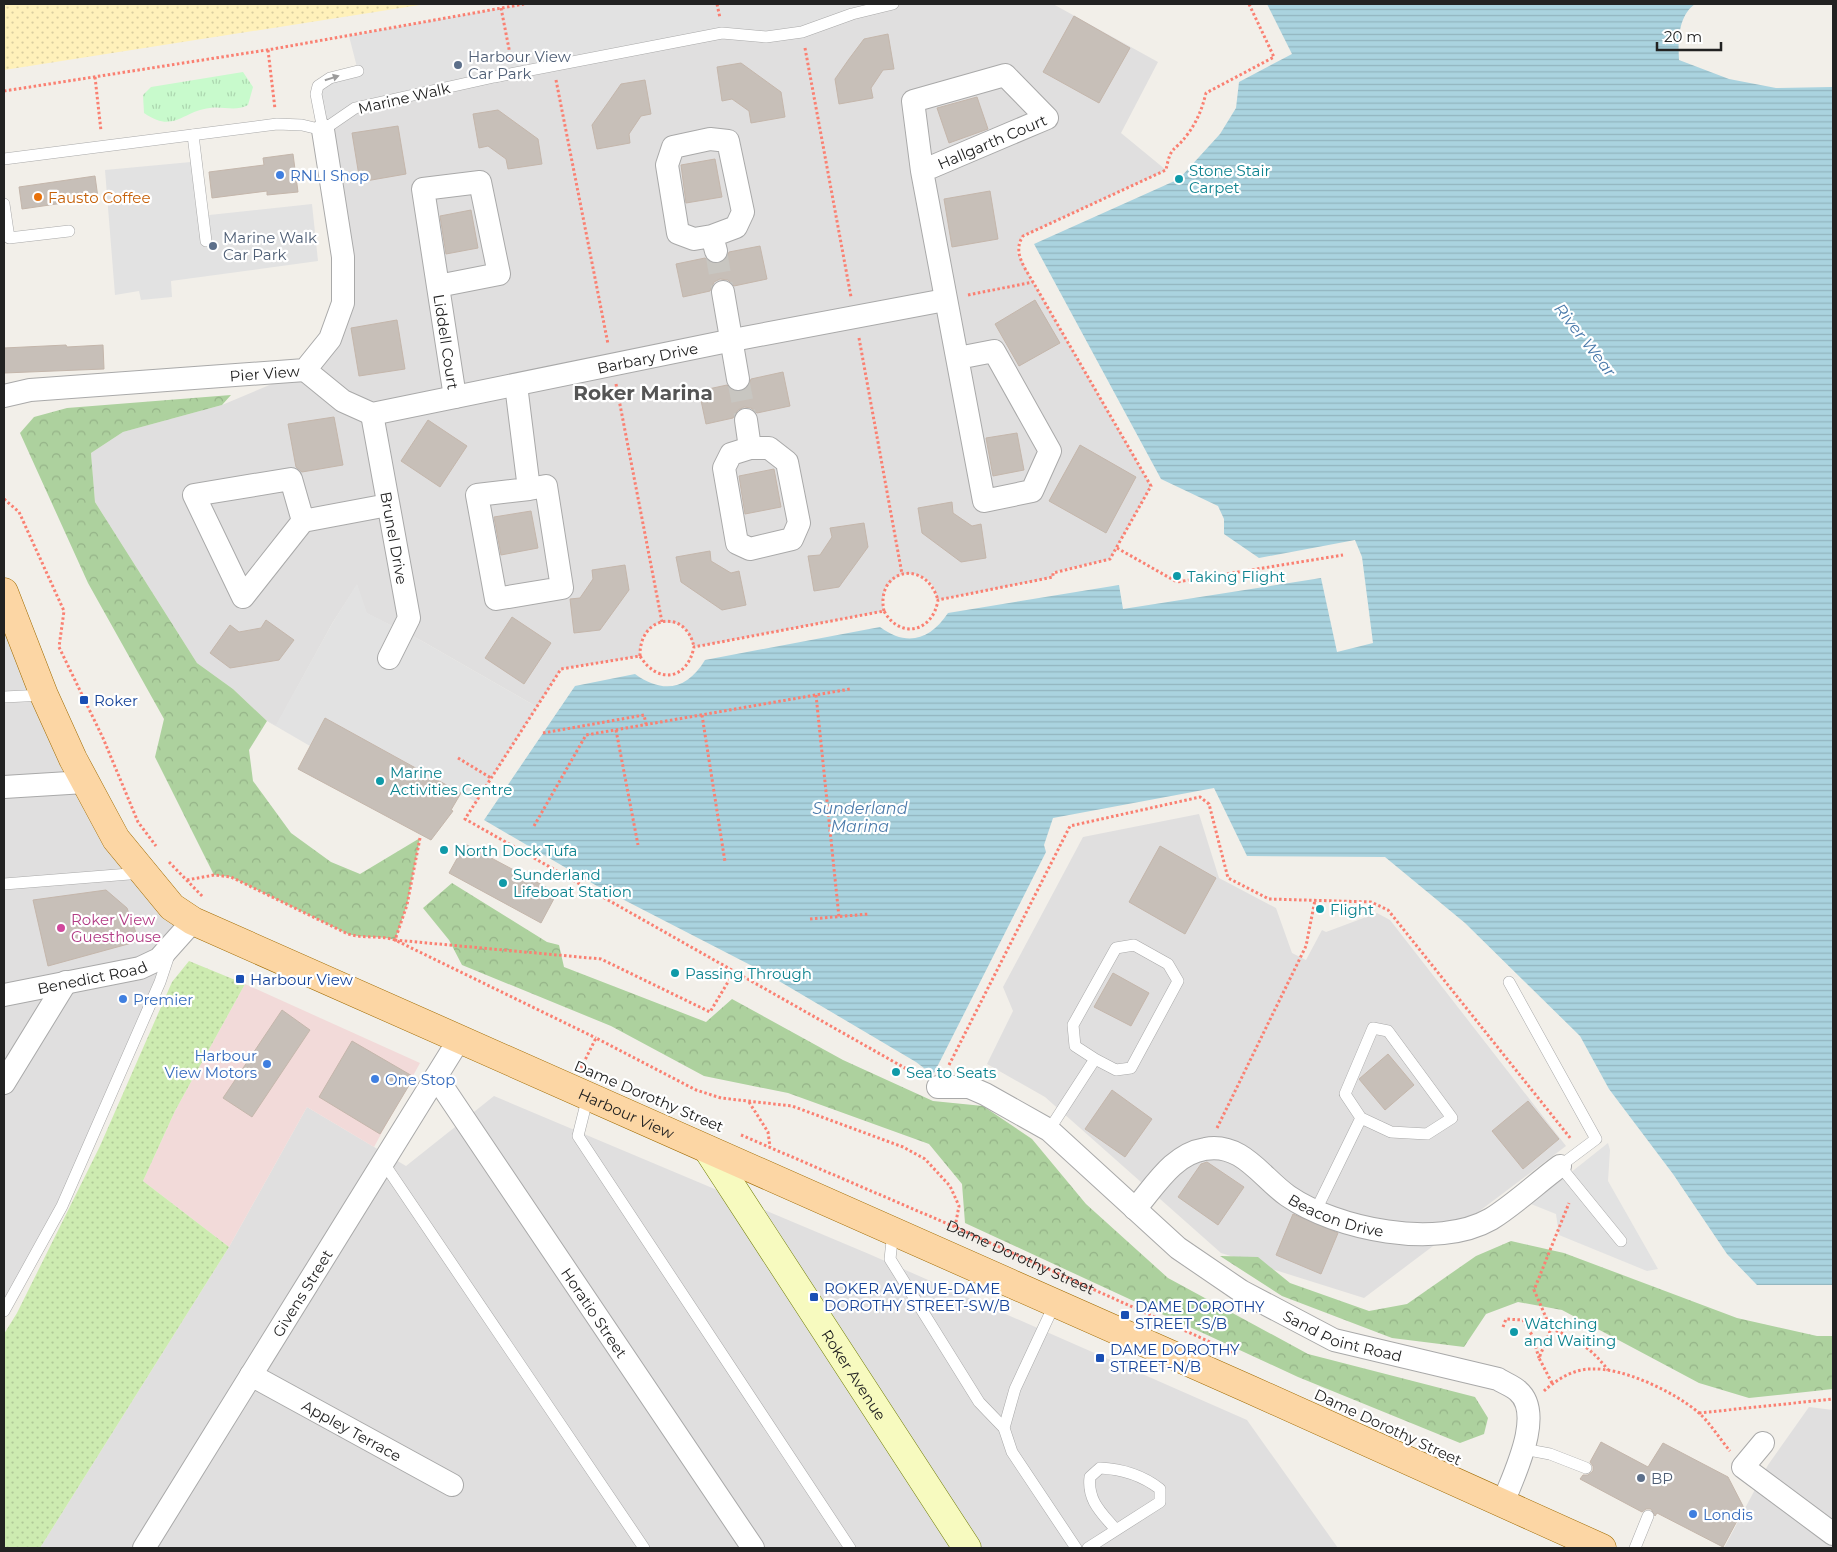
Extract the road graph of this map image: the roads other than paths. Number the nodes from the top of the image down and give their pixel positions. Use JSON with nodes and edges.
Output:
{"nodes":[{"id":1,"x":893,"y":4,"type":"edge"},
{"id":2,"x":358,"y":71,"type":"dead end"},
{"id":3,"x":323,"y":130,"type":"junction"},
{"id":4,"x":193,"y":135,"type":"junction"},
{"id":5,"x":4,"y":159,"type":"edge"},
{"id":6,"x":922,"y":170,"type":"junction"},
{"id":7,"x":4,"y":204,"type":"edge"},
{"id":8,"x":69,"y":230,"type":"dead end"},
{"id":9,"x":206,"y":241,"type":"dead end"},
{"id":10,"x":714,"y":244,"type":"joint"},
{"id":11,"x":438,"y":286,"type":"junction"},
{"id":12,"x":723,"y":292,"type":"tunnel mouth"},
{"id":13,"x":945,"y":300,"type":"junction"},
{"id":14,"x":733,"y":340,"type":"junction"},
{"id":15,"x":958,"y":358,"type":"junction"},
{"id":16,"x":305,"y":370,"type":"junction"},
{"id":17,"x":738,"y":379,"type":"tunnel mouth"},
{"id":18,"x":516,"y":385,"type":"junction"},
{"id":19,"x":4,"y":396,"type":"edge"},
{"id":20,"x":455,"y":397,"type":"junction"},
{"id":21,"x":372,"y":414,"type":"junction"},
{"id":22,"x":746,"y":420,"type":"tunnel mouth"},
{"id":23,"x":750,"y":448,"type":"junction"},
{"id":24,"x":528,"y":489,"type":"junction"},
{"id":25,"x":388,"y":505,"type":"junction"},
{"id":26,"x":303,"y":521,"type":"junction"},
{"id":27,"x":4,"y":592,"type":"edge"},
{"id":28,"x":389,"y":658,"type":"dead end"},
{"id":29,"x":44,"y":696,"type":"junction"},
{"id":30,"x":4,"y":697,"type":"edge"},
{"id":31,"x":85,"y":782,"type":"junction"},
{"id":32,"x":4,"y":787,"type":"edge"},
{"id":33,"x":144,"y":872,"type":"junction"},
{"id":34,"x":4,"y":884,"type":"edge"},
{"id":35,"x":199,"y":910,"type":"junction"},
{"id":36,"x":174,"y":942,"type":"junction"},
{"id":37,"x":66,"y":982,"type":"junction"},
{"id":38,"x":1509,"y":982,"type":"dead end"},
{"id":39,"x":4,"y":995,"type":"edge"},
{"id":40,"x":460,"y":1038,"type":"junction"},
{"id":41,"x":1095,"y":1059,"type":"junction"},
{"id":42,"x":436,"y":1077,"type":"junction"},
{"id":43,"x":4,"y":1083,"type":"edge"},
{"id":44,"x":589,"y":1084,"type":"junction"},
{"id":45,"x":938,"y":1087,"type":"road end"},
{"id":46,"x":1361,"y":1118,"type":"junction"},
{"id":47,"x":1049,"y":1130,"type":"junction"},
{"id":48,"x":708,"y":1150,"type":"junction"},
{"id":49,"x":1568,"y":1160,"type":"junction"},
{"id":50,"x":383,"y":1162,"type":"junction"},
{"id":51,"x":1135,"y":1209,"type":"junction"},
{"id":52,"x":1316,"y":1210,"type":"junction"},
{"id":53,"x":893,"y":1232,"type":"junction"},
{"id":54,"x":1621,"y":1242,"type":"dead end"},
{"id":55,"x":1055,"y":1303,"type":"junction"},
{"id":56,"x":4,"y":1311,"type":"edge"},
{"id":57,"x":251,"y":1375,"type":"junction"},
{"id":58,"x":1004,"y":1428,"type":"junction"},
{"id":59,"x":1763,"y":1443,"type":"dead end"},
{"id":60,"x":1523,"y":1449,"type":"junction"},
{"id":61,"x":1586,"y":1468,"type":"dead end"},
{"id":62,"x":452,"y":1486,"type":"dead end"},
{"id":63,"x":1503,"y":1503,"type":"junction"},
{"id":64,"x":1648,"y":1516,"type":"dead end"},
{"id":65,"x":1116,"y":1530,"type":"junction"},
{"id":66,"x":1833,"y":1534,"type":"edge"},
{"id":67,"x":144,"y":1548,"type":"edge"},
{"id":68,"x":644,"y":1548,"type":"edge"},
{"id":69,"x":752,"y":1548,"type":"edge"},
{"id":70,"x":850,"y":1548,"type":"edge"},
{"id":71,"x":967,"y":1548,"type":"edge"},
{"id":72,"x":1076,"y":1548,"type":"edge"},
{"id":73,"x":1088,"y":1548,"type":"edge"},
{"id":74,"x":1602,"y":1548,"type":"edge"},
{"id":75,"x":1636,"y":1548,"type":"edge"}],
"edges":[{"from":1,"to":3,"type":"lane","name":"Marine Walk"},
{"from":3,"to":2,"type":"lane","one_way":true},
{"from":3,"to":4,"type":"lane"},
{"from":3,"to":16,"type":"street","name":"Pier View"},
{"from":4,"to":5,"type":"lane"},
{"from":4,"to":9,"type":"lane"},
{"from":6,"to":6,"type":"street","name":"Hallgarth Court"},
{"from":6,"to":13,"type":"street","name":"Hallgarth Court"},
{"from":7,"to":8,"type":"lane"},
{"from":10,"to":10,"type":"street"},
{"from":11,"to":11,"type":"street","name":"Liddell Court"},
{"from":11,"to":20,"type":"street","name":"Liddell Court"},
{"from":12,"to":14,"type":"street"},
{"from":13,"to":14,"type":"street","name":"Barbary Drive"},
{"from":13,"to":15,"type":"street","name":"Hallgarth Court"},
{"from":14,"to":17,"type":"street"},
{"from":14,"to":18,"type":"street","name":"Barbary Drive"},
{"from":15,"to":15,"type":"street","name":"Hallgarth Court"},
{"from":16,"to":19,"type":"street","name":"Pier View"},
{"from":16,"to":21,"type":"street"},
{"from":18,"to":20,"type":"street","name":"Barbary Drive"},
{"from":18,"to":24,"type":"street"},
{"from":20,"to":21,"type":"street","name":"Barbary Drive"},
{"from":21,"to":25,"type":"street","name":"Brunel Drive"},
{"from":22,"to":23,"type":"street"},
{"from":23,"to":23,"type":"street"},
{"from":24,"to":24,"type":"street"},
{"from":25,"to":26,"type":"street"},
{"from":25,"to":28,"type":"street","name":"Brunel Drive"},
{"from":26,"to":26,"type":"street"},
{"from":27,"to":29,"type":"main road","name":"Harbour View"},
{"from":29,"to":30,"type":"lane"},
{"from":29,"to":31,"type":"main road","name":"Harbour View"},
{"from":31,"to":32,"type":"street"},
{"from":31,"to":33,"type":"main road","name":"Harbour View"},
{"from":33,"to":34,"type":"lane"},
{"from":33,"to":35,"type":"main road","name":"Harbour View"},
{"from":35,"to":36,"type":"street","name":"Benedict Road"},
{"from":35,"to":40,"type":"main road","name":"Harbour View"},
{"from":36,"to":37,"type":"street","name":"Benedict Road"},
{"from":36,"to":56,"type":"lane"},
{"from":37,"to":39,"type":"street","name":"Benedict Road"},
{"from":37,"to":43,"type":"street"},
{"from":38,"to":49,"type":"lane"},
{"from":40,"to":42,"type":"street","name":"Givens Street"},
{"from":40,"to":44,"type":"main road","name":"Harbour View"},
{"from":41,"to":41,"type":"lane"},
{"from":41,"to":47,"type":"lane"},
{"from":42,"to":50,"type":"street","name":"Givens Street"},
{"from":42,"to":69,"type":"street","name":"Horatio Street"},
{"from":44,"to":48,"type":"main road","name":"Harbour View"},
{"from":44,"to":70,"type":"lane"},
{"from":45,"to":47,"type":"street","name":"Sand Point Road"},
{"from":46,"to":46,"type":"lane"},
{"from":46,"to":52,"type":"lane"},
{"from":47,"to":51,"type":"street","name":"Sand Point Road"},
{"from":48,"to":53,"type":"main road","name":"Harbour View"},
{"from":48,"to":71,"type":"street","name":"Roker Avenue"},
{"from":49,"to":52,"type":"street","name":"Beacon Drive"},
{"from":49,"to":54,"type":"lane"},
{"from":50,"to":57,"type":"street","name":"Givens Street"},
{"from":50,"to":68,"type":"lane"},
{"from":51,"to":52,"type":"street","name":"Beacon Drive"},
{"from":51,"to":60,"type":"street","name":"Sand Point Road"},
{"from":53,"to":55,"type":"main road","name":"Harbour View"},
{"from":53,"to":58,"type":"lane"},
{"from":55,"to":58,"type":"lane"},
{"from":55,"to":63,"type":"main road","name":"Dame Dorothy Street"},
{"from":57,"to":62,"type":"street","name":"Appley Terrace"},
{"from":57,"to":67,"type":"street","name":"Givens Street"},
{"from":58,"to":72,"type":"lane"},
{"from":59,"to":66,"type":"street"},
{"from":60,"to":61,"type":"lane"},
{"from":60,"to":63,"type":"street"},
{"from":63,"to":74,"type":"main road","name":"Dame Dorothy Street"},
{"from":64,"to":75,"type":"lane"},
{"from":65,"to":65,"type":"lane"},
{"from":65,"to":73,"type":"lane"}]}
